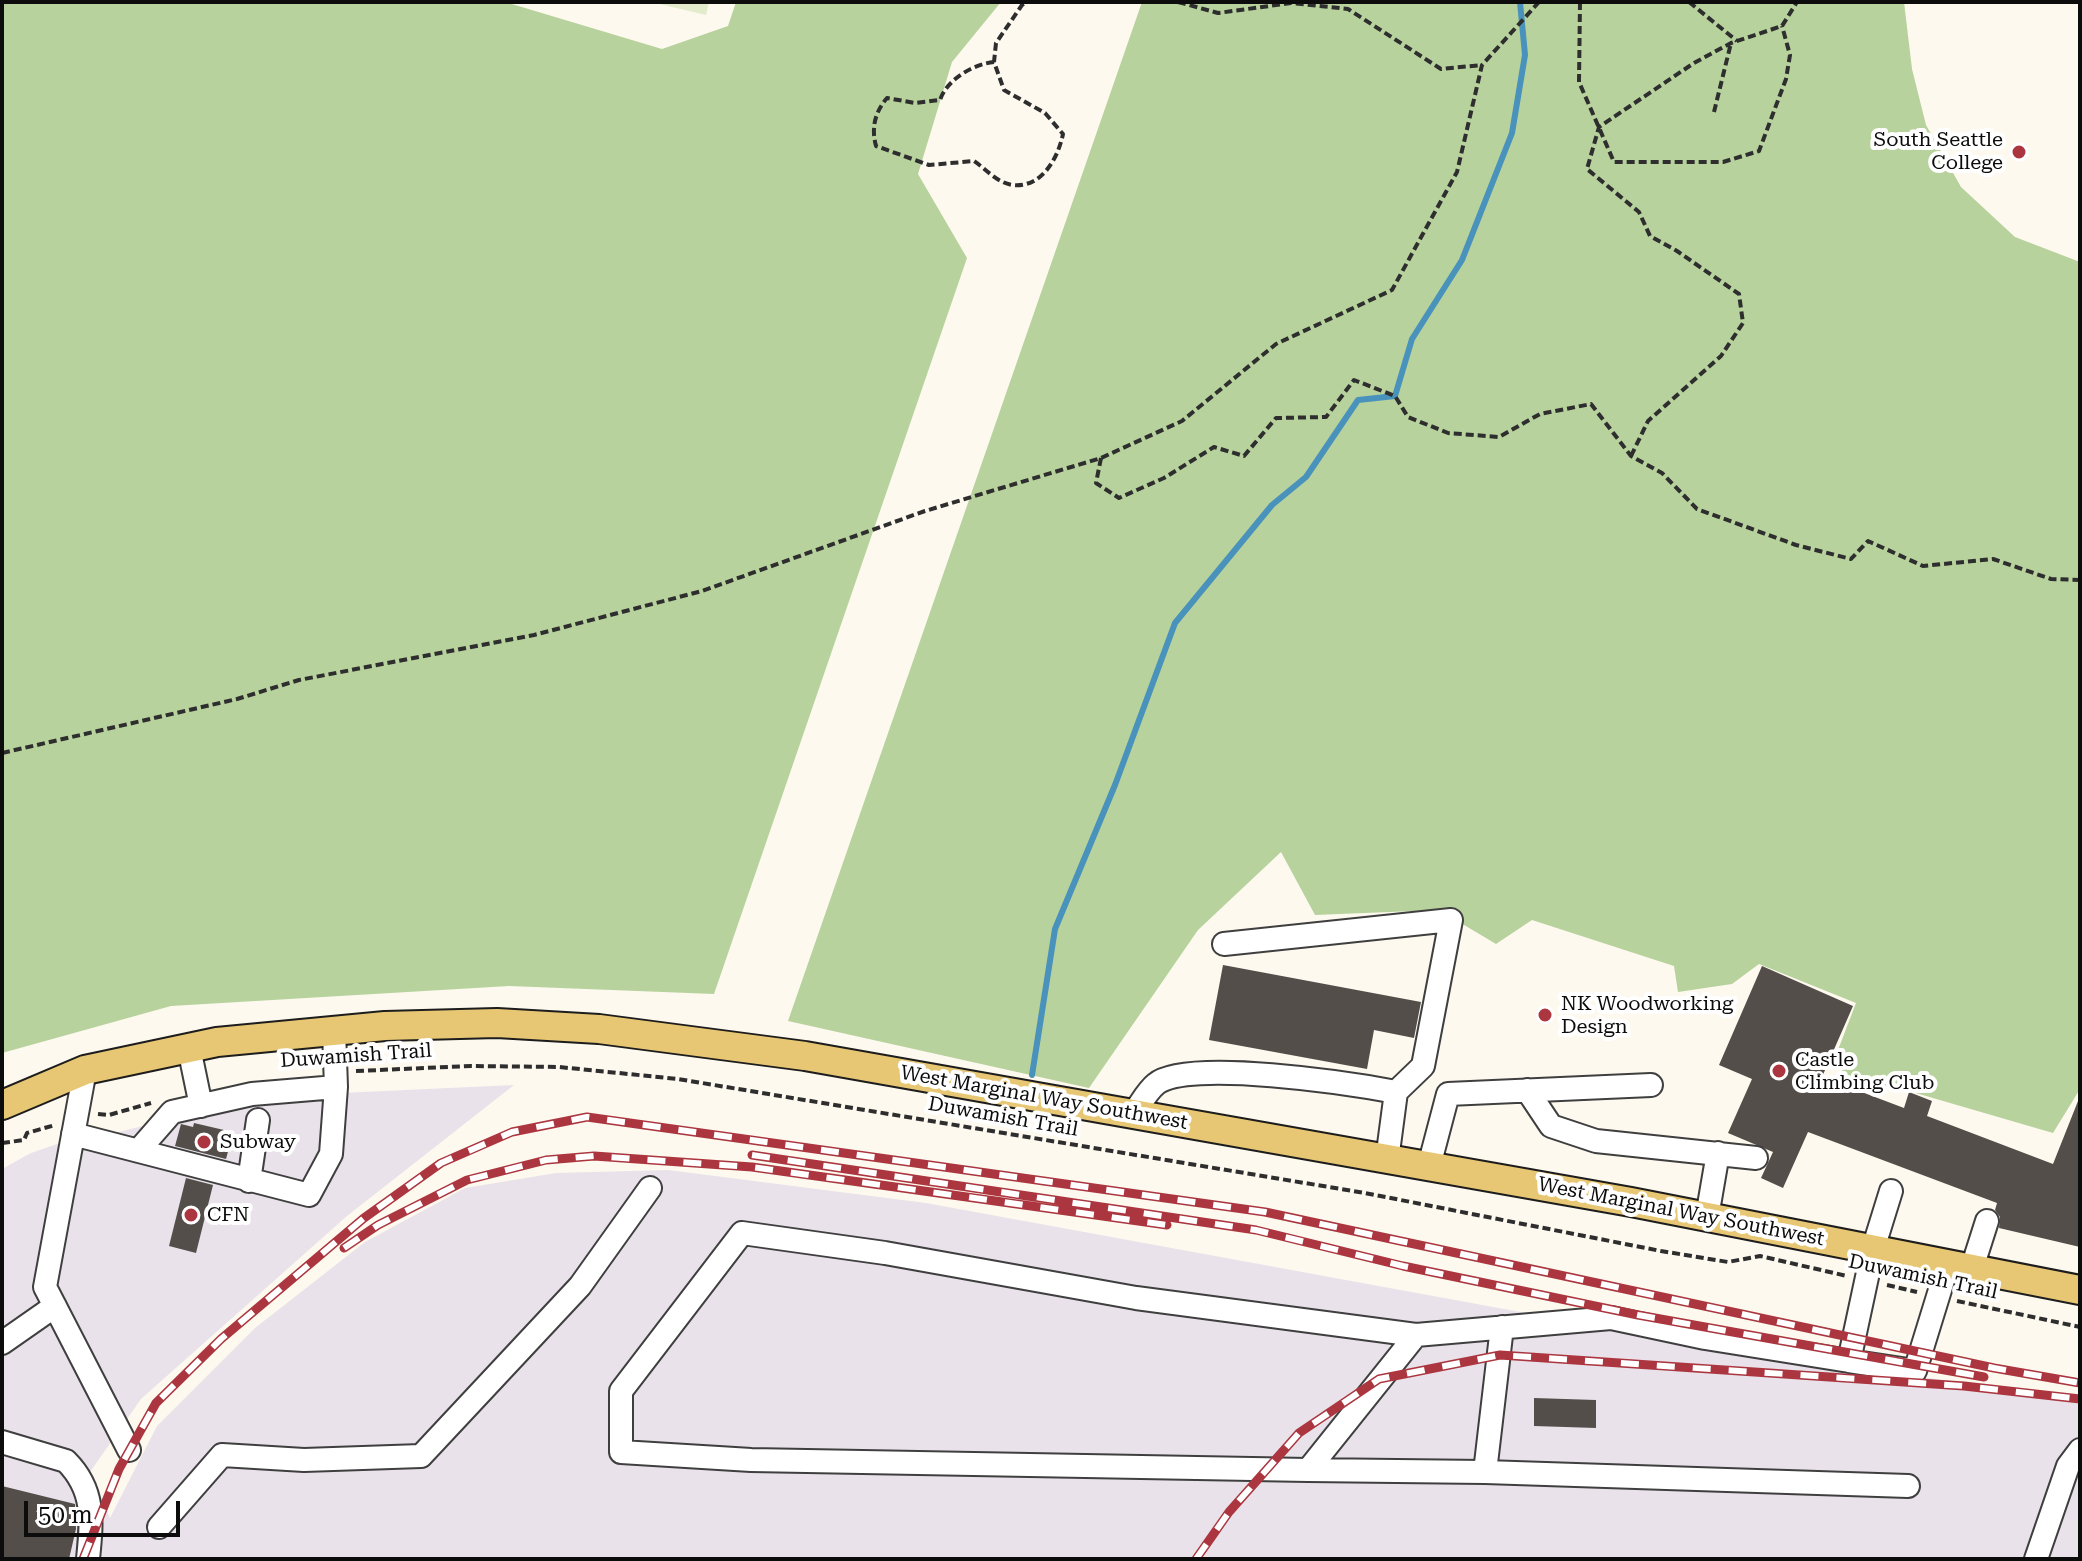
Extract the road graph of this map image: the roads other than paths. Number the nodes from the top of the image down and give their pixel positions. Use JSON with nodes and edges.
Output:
{"nodes":[{"id":1,"x":1224,"y":944,"type":"dead end"},
{"id":2,"x":334,"y":1031,"type":"junction"},
{"id":3,"x":189,"y":1048,"type":"junction"},
{"id":4,"x":85,"y":1070,"type":"junction"},
{"id":5,"x":336,"y":1080,"type":"junction"},
{"id":6,"x":1651,"y":1085,"type":"dead end"},
{"id":7,"x":1527,"y":1090,"type":"junction"},
{"id":8,"x":1396,"y":1092,"type":"junction"},
{"id":9,"x":3,"y":1104,"type":"edge"},
{"id":10,"x":201,"y":1106,"type":"junction"},
{"id":11,"x":1133,"y":1114,"type":"junction"},
{"id":12,"x":258,"y":1120,"type":"dead end"},
{"id":13,"x":73,"y":1134,"type":"junction"},
{"id":14,"x":138,"y":1151,"type":"junction"},
{"id":15,"x":1718,"y":1153,"type":"junction"},
{"id":16,"x":1756,"y":1158,"type":"dead end"},
{"id":17,"x":1387,"y":1160,"type":"junction"},
{"id":18,"x":1429,"y":1166,"type":"junction"},
{"id":19,"x":249,"y":1181,"type":"junction"},
{"id":20,"x":650,"y":1188,"type":"dead end"},
{"id":21,"x":1891,"y":1191,"type":"dead end"},
{"id":22,"x":1707,"y":1217,"type":"junction"},
{"id":23,"x":1987,"y":1221,"type":"dead end"},
{"id":24,"x":1873,"y":1249,"type":"junction"},
{"id":25,"x":1960,"y":1266,"type":"junction"},
{"id":26,"x":2080,"y":1290,"type":"edge"},
{"id":27,"x":55,"y":1306,"type":"junction"},
{"id":28,"x":1502,"y":1327,"type":"junction"},
{"id":29,"x":1416,"y":1335,"type":"junction"},
{"id":30,"x":2,"y":1343,"type":"edge"},
{"id":31,"x":1849,"y":1361,"type":"junction"},
{"id":32,"x":2,"y":1442,"type":"edge"},
{"id":33,"x":129,"y":1450,"type":"dead end"},
{"id":34,"x":2080,"y":1450,"type":"edge"},
{"id":35,"x":1308,"y":1470,"type":"junction"},
{"id":36,"x":1485,"y":1472,"type":"junction"},
{"id":37,"x":1908,"y":1486,"type":"dead end"},
{"id":38,"x":159,"y":1527,"type":"dead end"},
{"id":39,"x":88,"y":1559,"type":"edge"},
{"id":40,"x":2036,"y":1559,"type":"edge"}],
"edges":[{"from":1,"to":8,"type":"lane"},
{"from":2,"to":3,"type":"main road","name":"West Marginal Way Southwest"},
{"from":2,"to":5,"type":"lane"},
{"from":2,"to":11,"type":"main road","name":"West Marginal Way Southwest"},
{"from":3,"to":4,"type":"main road","name":"West Marginal Way Southwest"},
{"from":3,"to":10,"type":"lane"},
{"from":4,"to":9,"type":"main road","name":"West Marginal Way Southwest"},
{"from":4,"to":13,"type":"lane"},
{"from":5,"to":10,"type":"lane"},
{"from":5,"to":19,"type":"lane"},
{"from":6,"to":7,"type":"lane"},
{"from":7,"to":15,"type":"lane"},
{"from":7,"to":18,"type":"lane"},
{"from":8,"to":11,"type":"lane"},
{"from":8,"to":17,"type":"lane"},
{"from":10,"to":14,"type":"lane"},
{"from":11,"to":17,"type":"main road","name":"West Marginal Way Southwest"},
{"from":12,"to":19,"type":"lane"},
{"from":13,"to":14,"type":"lane"},
{"from":13,"to":27,"type":"lane"},
{"from":14,"to":19,"type":"lane"},
{"from":15,"to":16,"type":"lane"},
{"from":15,"to":22,"type":"lane"},
{"from":17,"to":18,"type":"main road","name":"West Marginal Way Southwest"},
{"from":18,"to":22,"type":"main road","name":"West Marginal Way Southwest"},
{"from":20,"to":38,"type":"lane"},
{"from":21,"to":24,"type":"lane"},
{"from":22,"to":24,"type":"main road","name":"West Marginal Way Southwest"},
{"from":23,"to":25,"type":"lane"},
{"from":24,"to":25,"type":"main road","name":"West Marginal Way Southwest"},
{"from":24,"to":31,"type":"lane"},
{"from":25,"to":26,"type":"main road","name":"West Marginal Way Southwest"},
{"from":25,"to":31,"type":"lane"},
{"from":27,"to":30,"type":"lane"},
{"from":27,"to":33,"type":"lane"},
{"from":28,"to":29,"type":"lane"},
{"from":28,"to":31,"type":"lane"},
{"from":28,"to":36,"type":"lane"},
{"from":29,"to":35,"type":"lane"},
{"from":29,"to":35,"type":"lane"},
{"from":32,"to":39,"type":"lane"},
{"from":34,"to":40,"type":"lane"},
{"from":35,"to":36,"type":"lane"},
{"from":36,"to":37,"type":"lane"}]}
